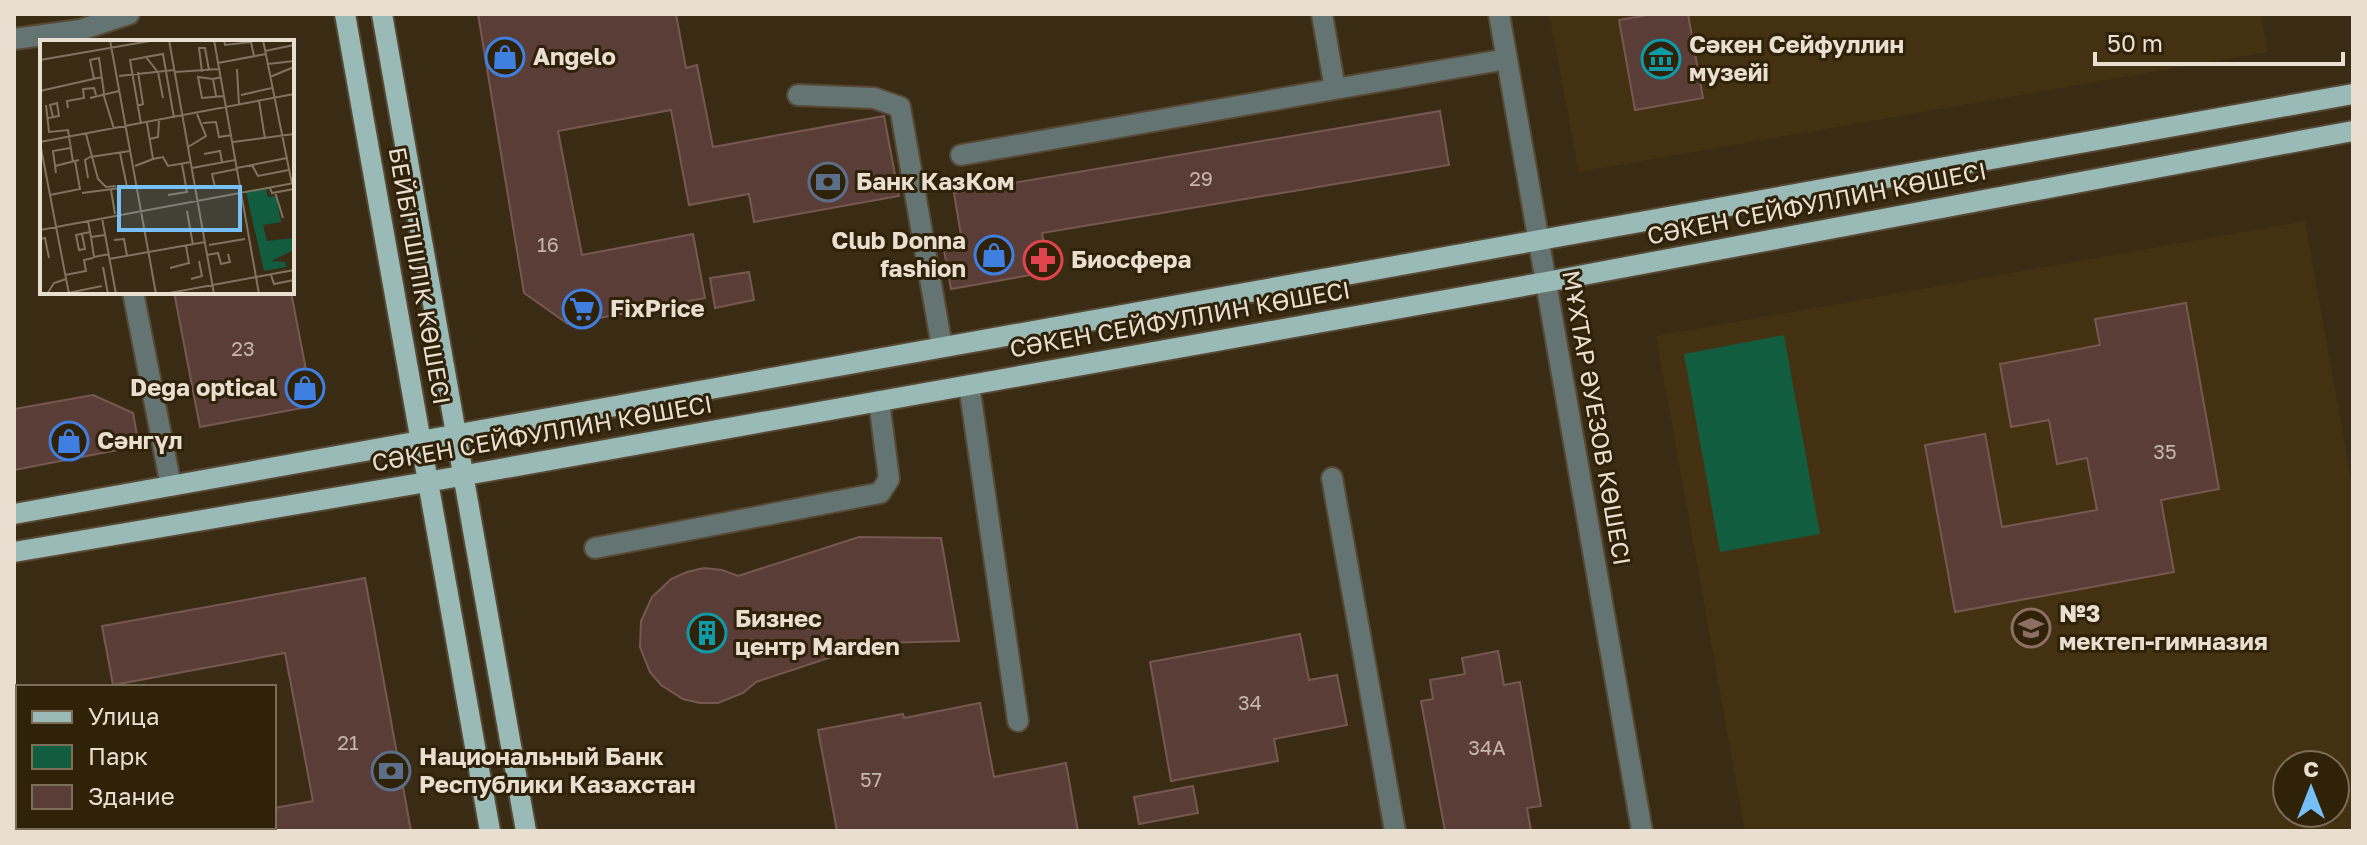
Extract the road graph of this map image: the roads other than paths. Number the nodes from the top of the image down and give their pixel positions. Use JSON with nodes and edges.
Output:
{"nodes":[{"id":1,"x":129,"y":14,"type":"edge"},
{"id":2,"x":345,"y":14,"type":"edge"},
{"id":3,"x":382,"y":14,"type":"edge"},
{"id":4,"x":1322,"y":14,"type":"edge"},
{"id":5,"x":1499,"y":14,"type":"edge"},
{"id":6,"x":81,"y":36,"type":"edge"},
{"id":7,"x":14,"y":39,"type":"edge"},
{"id":8,"x":1507,"y":59,"type":"junction"},
{"id":9,"x":1335,"y":89,"type":"junction"},
{"id":10,"x":2353,"y":94,"type":"edge"},
{"id":11,"x":798,"y":95,"type":"dead end"},
{"id":12,"x":2353,"y":131,"type":"edge"},
{"id":13,"x":961,"y":155,"type":"dead end"},
{"id":14,"x":1538,"y":241,"type":"junction"},
{"id":15,"x":1546,"y":282,"type":"junction"},
{"id":16,"x":133,"y":294,"type":"edge"},
{"id":17,"x":942,"y":347,"type":"junction"},
{"id":18,"x":969,"y":385,"type":"junction"},
{"id":19,"x":879,"y":401,"type":"junction"},
{"id":20,"x":457,"y":435,"type":"junction"},
{"id":21,"x":422,"y":442,"type":"junction"},
{"id":22,"x":462,"y":476,"type":"junction"},
{"id":23,"x":1332,"y":478,"type":"dead end"},
{"id":24,"x":427,"y":482,"type":"junction"},
{"id":25,"x":171,"y":486,"type":"junction"},
{"id":26,"x":14,"y":514,"type":"edge"},
{"id":27,"x":595,"y":548,"type":"dead end"},
{"id":28,"x":14,"y":552,"type":"edge"},
{"id":29,"x":1018,"y":721,"type":"dead end"},
{"id":30,"x":490,"y":831,"type":"edge"},
{"id":31,"x":526,"y":831,"type":"edge"},
{"id":32,"x":1395,"y":831,"type":"edge"},
{"id":33,"x":1642,"y":831,"type":"edge"}],
"edges":[{"from":1,"to":6,"type":"street"},
{"from":2,"to":21,"type":"main road","name":"БЕЙБІТШІЛІК КӨШЕСІ"},
{"from":3,"to":20,"type":"main road","name":"БЕЙБІТШІЛІК КӨШЕСІ"},
{"from":4,"to":9,"type":"street"},
{"from":5,"to":8,"type":"street","name":"МҰХТАР ӘУЕЗОВ КӨШЕСІ"},
{"from":6,"to":7,"type":"street"},
{"from":8,"to":9,"type":"street"},
{"from":8,"to":14,"type":"street","name":"МҰХТАР ӘУЕЗОВ КӨШЕСІ"},
{"from":9,"to":13,"type":"street"},
{"from":10,"to":14,"type":"main road","name":"СӘКЕН СЕЙФУЛЛИН КӨШЕСІ"},
{"from":11,"to":17,"type":"street"},
{"from":12,"to":15,"type":"main road","name":"СӘКЕН СЕЙФУЛЛИН КӨШЕСІ"},
{"from":14,"to":15,"type":"street","name":"МҰХТАР ӘУЕЗОВ КӨШЕСІ"},
{"from":14,"to":17,"type":"main road","name":"СӘКЕН СЕЙФУЛЛИН КӨШЕСІ"},
{"from":15,"to":18,"type":"main road","name":"СӘКЕН СЕЙФУЛЛИН КӨШЕСІ"},
{"from":15,"to":33,"type":"street","name":"МҰХТАР ӘУЕЗОВ КӨШЕСІ"},
{"from":16,"to":25,"type":"street"},
{"from":17,"to":20,"type":"main road","name":"СӘКЕН СЕЙФУЛЛИН КӨШЕСІ"},
{"from":18,"to":19,"type":"main road","name":"СӘКЕН СЕЙФУЛЛИН КӨШЕСІ"},
{"from":18,"to":29,"type":"street"},
{"from":19,"to":22,"type":"main road","name":"СӘКЕН СЕЙФУЛЛИН КӨШЕСІ"},
{"from":19,"to":27,"type":"street"},
{"from":20,"to":21,"type":"main road","name":"СӘКЕН СЕЙФУЛЛИН КӨШЕСІ"},
{"from":20,"to":22,"type":"main road","name":"БЕЙБІТШІЛІК КӨШЕСІ"},
{"from":21,"to":24,"type":"main road","name":"БЕЙБІТШІЛІК КӨШЕСІ"},
{"from":21,"to":25,"type":"main road","name":"СӘКЕН СЕЙФУЛЛИН КӨШЕСІ"},
{"from":22,"to":24,"type":"main road","name":"СӘКЕН СЕЙФУЛЛИН КӨШЕСІ"},
{"from":22,"to":31,"type":"main road","name":"БЕЙБІТШІЛІК КӨШЕСІ"},
{"from":23,"to":32,"type":"street"},
{"from":24,"to":28,"type":"main road","name":"СӘКЕН СЕЙФУЛЛИН КӨШЕСІ"},
{"from":24,"to":30,"type":"main road","name":"БЕЙБІТШІЛІК КӨШЕСІ"},
{"from":25,"to":26,"type":"main road","name":"СӘКЕН СЕЙФУЛЛИН КӨШЕСІ"}]}
